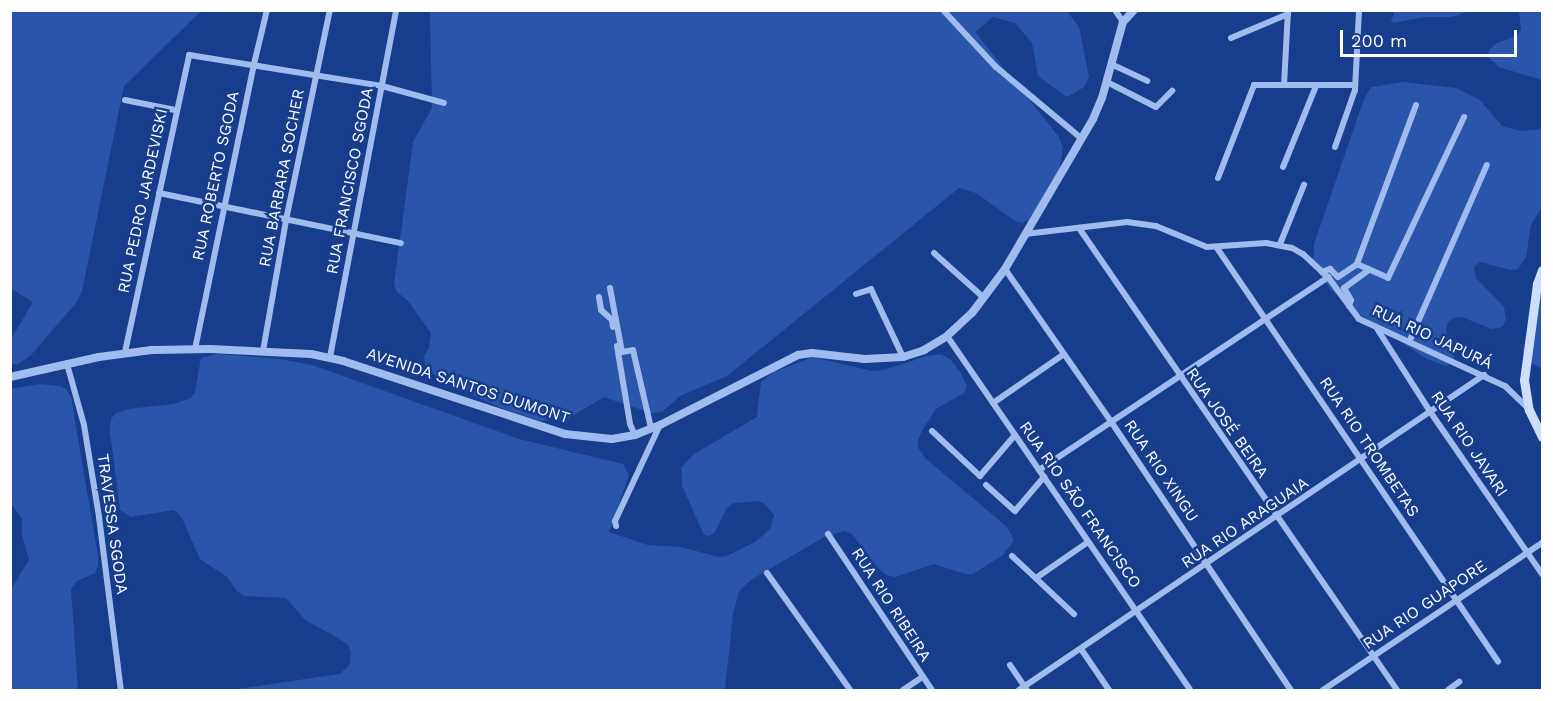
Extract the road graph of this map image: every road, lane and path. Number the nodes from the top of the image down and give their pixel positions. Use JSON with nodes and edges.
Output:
{"nodes":[{"id":1,"x":267,"y":10,"type":"edge"},
{"id":2,"x":330,"y":10,"type":"edge"},
{"id":3,"x":396,"y":10,"type":"edge"},
{"id":4,"x":943,"y":10,"type":"edge"},
{"id":5,"x":1115,"y":10,"type":"edge"},
{"id":6,"x":1134,"y":10,"type":"edge"},
{"id":7,"x":1359,"y":10,"type":"edge"},
{"id":8,"x":1288,"y":12,"type":"edge"},
{"id":9,"x":1123,"y":22,"type":"junction"},
{"id":10,"x":1231,"y":38,"type":"dead end"},
{"id":11,"x":254,"y":64,"type":"junction"},
{"id":12,"x":1111,"y":64,"type":"junction"},
{"id":13,"x":316,"y":74,"type":"junction"},
{"id":14,"x":1147,"y":81,"type":"dead end"},
{"id":15,"x":1107,"y":82,"type":"junction"},
{"id":16,"x":1284,"y":85,"type":"junction"},
{"id":17,"x":1354,"y":85,"type":"junction"},
{"id":18,"x":382,"y":86,"type":"junction"},
{"id":19,"x":1316,"y":86,"type":"junction"},
{"id":20,"x":1173,"y":92,"type":"dead end"},
{"id":21,"x":125,"y":100,"type":"dead end"},
{"id":22,"x":444,"y":103,"type":"dead end"},
{"id":23,"x":1416,"y":105,"type":"dead end"},
{"id":24,"x":175,"y":110,"type":"junction"},
{"id":25,"x":1464,"y":117,"type":"dead end"},
{"id":26,"x":1082,"y":139,"type":"junction"},
{"id":27,"x":1335,"y":147,"type":"dead end"},
{"id":28,"x":1487,"y":165,"type":"dead end"},
{"id":29,"x":1283,"y":167,"type":"dead end"},
{"id":30,"x":1218,"y":178,"type":"dead end"},
{"id":31,"x":1304,"y":186,"type":"dead end"},
{"id":32,"x":159,"y":193,"type":"junction"},
{"id":33,"x":223,"y":208,"type":"junction"},
{"id":34,"x":286,"y":220,"type":"junction"},
{"id":35,"x":1079,"y":228,"type":"junction"},
{"id":36,"x":354,"y":233,"type":"junction"},
{"id":37,"x":1025,"y":234,"type":"junction"},
{"id":38,"x":401,"y":243,"type":"dead end"},
{"id":39,"x":1280,"y":244,"type":"junction"},
{"id":40,"x":1217,"y":248,"type":"junction"},
{"id":41,"x":934,"y":253,"type":"dead end"},
{"id":42,"x":1357,"y":264,"type":"junction"},
{"id":43,"x":1005,"y":269,"type":"junction"},
{"id":44,"x":1369,"y":270,"type":"junction"},
{"id":45,"x":1542,"y":270,"type":"edge"},
{"id":46,"x":1325,"y":274,"type":"junction"},
{"id":47,"x":1338,"y":277,"type":"junction"},
{"id":48,"x":610,"y":288,"type":"dead end"},
{"id":49,"x":1344,"y":288,"type":"junction"},
{"id":50,"x":856,"y":294,"type":"dead end"},
{"id":51,"x":599,"y":297,"type":"dead end"},
{"id":52,"x":984,"y":298,"type":"junction"},
{"id":53,"x":1349,"y":306,"type":"junction"},
{"id":54,"x":1267,"y":320,"type":"junction"},
{"id":55,"x":1375,"y":327,"type":"junction"},
{"id":56,"x":947,"y":336,"type":"junction"},
{"id":57,"x":1410,"y":340,"type":"junction"},
{"id":58,"x":195,"y":349,"type":"junction"},
{"id":59,"x":263,"y":351,"type":"junction"},
{"id":60,"x":125,"y":352,"type":"junction"},
{"id":61,"x":1064,"y":354,"type":"junction"},
{"id":62,"x":330,"y":357,"type":"junction"},
{"id":63,"x":903,"y":357,"type":"junction"},
{"id":64,"x":67,"y":364,"type":"junction"},
{"id":65,"x":1484,"y":375,"type":"junction"},
{"id":66,"x":10,"y":376,"type":"edge"},
{"id":67,"x":1179,"y":376,"type":"junction"},
{"id":68,"x":1524,"y":380,"type":"junction"},
{"id":69,"x":1504,"y":386,"type":"junction"},
{"id":70,"x":993,"y":403,"type":"junction"},
{"id":71,"x":1529,"y":410,"type":"junction"},
{"id":72,"x":1431,"y":413,"type":"junction"},
{"id":73,"x":1112,"y":423,"type":"junction"},
{"id":74,"x":655,"y":427,"type":"junction"},
{"id":75,"x":932,"y":431,"type":"dead end"},
{"id":76,"x":635,"y":435,"type":"junction"},
{"id":77,"x":1015,"y":435,"type":"junction"},
{"id":78,"x":1542,"y":437,"type":"edge"},
{"id":79,"x":1361,"y":460,"type":"junction"},
{"id":80,"x":1039,"y":470,"type":"junction"},
{"id":81,"x":1044,"y":477,"type":"junction"},
{"id":82,"x":986,"y":486,"type":"dead end"},
{"id":83,"x":1276,"y":518,"type":"junction"},
{"id":84,"x":616,"y":526,"type":"dead end"},
{"id":85,"x":828,"y":534,"type":"dead end"},
{"id":86,"x":1088,"y":542,"type":"junction"},
{"id":87,"x":1542,"y":543,"type":"edge"},
{"id":88,"x":1528,"y":553,"type":"junction"},
{"id":89,"x":1012,"y":556,"type":"dead end"},
{"id":90,"x":1207,"y":564,"type":"junction"},
{"id":91,"x":767,"y":573,"type":"dead end"},
{"id":92,"x":1542,"y":574,"type":"edge"},
{"id":93,"x":1036,"y":578,"type":"junction"},
{"id":94,"x":1457,"y":600,"type":"junction"},
{"id":95,"x":1136,"y":612,"type":"junction"},
{"id":96,"x":1074,"y":614,"type":"dead end"},
{"id":97,"x":1081,"y":649,"type":"junction"},
{"id":98,"x":1374,"y":656,"type":"junction"},
{"id":99,"x":1498,"y":661,"type":"dead end"},
{"id":100,"x":1010,"y":665,"type":"dead end"},
{"id":101,"x":922,"y":677,"type":"junction"},
{"id":102,"x":1459,"y":682,"type":"dead end"},
{"id":103,"x":1024,"y":689,"type":"edge"},
{"id":104,"x":121,"y":690,"type":"edge"},
{"id":105,"x":850,"y":690,"type":"edge"},
{"id":106,"x":903,"y":690,"type":"edge"},
{"id":107,"x":932,"y":690,"type":"edge"},
{"id":108,"x":1109,"y":690,"type":"edge"},
{"id":109,"x":1190,"y":690,"type":"edge"},
{"id":110,"x":1291,"y":690,"type":"edge"},
{"id":111,"x":1323,"y":690,"type":"edge"},
{"id":112,"x":1397,"y":690,"type":"edge"},
{"id":113,"x":1448,"y":690,"type":"edge"}],
"edges":[{"from":1,"to":11,"type":"street","name":"RUA ROBERTO SGODA"},
{"from":2,"to":13,"type":"street","name":"RUA BARBARA SOCHER"},
{"from":3,"to":18,"type":"street","name":"RUA FRANCISCO SGODA"},
{"from":4,"to":26,"type":"street"},
{"from":5,"to":9,"type":"street"},
{"from":6,"to":9,"type":"street","name":"AVENIDA SANTOS DUMONT"},
{"from":7,"to":17,"type":"street"},
{"from":8,"to":10,"type":"street"},
{"from":8,"to":16,"type":"street"},
{"from":9,"to":12,"type":"street","name":"AVENIDA SANTOS DUMONT"},
{"from":11,"to":13,"type":"street"},
{"from":11,"to":24,"type":"street","name":"RUA PEDRO JARDEVISKI"},
{"from":11,"to":33,"type":"street","name":"RUA ROBERTO SGODA"},
{"from":12,"to":14,"type":"street"},
{"from":12,"to":15,"type":"street","name":"AVENIDA SANTOS DUMONT"},
{"from":13,"to":18,"type":"street"},
{"from":13,"to":34,"type":"street","name":"RUA BARBARA SOCHER"},
{"from":15,"to":20,"type":"street"},
{"from":15,"to":26,"type":"street","name":"AVENIDA SANTOS DUMONT"},
{"from":16,"to":19,"type":"street"},
{"from":16,"to":30,"type":"street"},
{"from":17,"to":19,"type":"street"},
{"from":17,"to":27,"type":"street"},
{"from":18,"to":22,"type":"street"},
{"from":18,"to":36,"type":"street","name":"RUA FRANCISCO SGODA"},
{"from":19,"to":29,"type":"street"},
{"from":21,"to":24,"type":"street"},
{"from":23,"to":42,"type":"street"},
{"from":24,"to":32,"type":"street","name":"RUA PEDRO JARDEVISKI"},
{"from":25,"to":44,"type":"street"},
{"from":26,"to":37,"type":"street","name":"AVENIDA SANTOS DUMONT"},
{"from":28,"to":57,"type":"street"},
{"from":31,"to":39,"type":"street"},
{"from":32,"to":33,"type":"street"},
{"from":32,"to":60,"type":"street","name":"RUA PEDRO JARDEVISKI"},
{"from":33,"to":34,"type":"street"},
{"from":33,"to":58,"type":"street","name":"RUA ROBERTO SGODA"},
{"from":34,"to":36,"type":"street"},
{"from":34,"to":59,"type":"street","name":"RUA BARBARA SOCHER"},
{"from":35,"to":37,"type":"street","name":"RUA RIO JAPURÁ"},
{"from":35,"to":40,"type":"street","name":"RUA RIO JAPURÁ"},
{"from":35,"to":67,"type":"street","name":"RUA JOSÉ BEIRA"},
{"from":36,"to":38,"type":"street"},
{"from":36,"to":62,"type":"street","name":"RUA FRANCISCO SGODA"},
{"from":37,"to":43,"type":"street","name":"AVENIDA SANTOS DUMONT"},
{"from":39,"to":40,"type":"street","name":"RUA RIO JAPURÁ"},
{"from":39,"to":46,"type":"street","name":"RUA RIO JAPURÁ"},
{"from":40,"to":54,"type":"street","name":"RUA RIO TROMBETAS"},
{"from":41,"to":52,"type":"street"},
{"from":42,"to":44,"type":"street"},
{"from":42,"to":47,"type":"street"},
{"from":43,"to":52,"type":"street","name":"AVENIDA SANTOS DUMONT"},
{"from":43,"to":61,"type":"street","name":"RUA RIO XINGU"},
{"from":44,"to":49,"type":"street"},
{"from":45,"to":68,"type":"main road"},
{"from":46,"to":47,"type":"street"},
{"from":46,"to":53,"type":"street","name":"RUA RIO JAPURÁ"},
{"from":46,"to":54,"type":"street"},
{"from":47,"to":49,"type":"street"},
{"from":48,"to":74,"type":"street"},
{"from":49,"to":53,"type":"street"},
{"from":50,"to":63,"type":"street"},
{"from":51,"to":76,"type":"street"},
{"from":52,"to":56,"type":"street","name":"AVENIDA SANTOS DUMONT"},
{"from":53,"to":55,"type":"street","name":"RUA RIO JAPURÁ"},
{"from":54,"to":67,"type":"street"},
{"from":54,"to":79,"type":"street","name":"RUA RIO TROMBETAS"},
{"from":55,"to":57,"type":"street","name":"RUA RIO JAPURÁ"},
{"from":55,"to":72,"type":"street","name":"RUA RIO JAVARI"},
{"from":56,"to":63,"type":"street","name":"AVENIDA SANTOS DUMONT"},
{"from":56,"to":70,"type":"street","name":"RUA RIO SÃO FRANCISCO"},
{"from":57,"to":65,"type":"street","name":"RUA RIO JAPURÁ"},
{"from":58,"to":59,"type":"street","name":"AVENIDA SANTOS DUMONT"},
{"from":58,"to":60,"type":"street","name":"AVENIDA SANTOS DUMONT"},
{"from":59,"to":62,"type":"street","name":"AVENIDA SANTOS DUMONT"},
{"from":60,"to":64,"type":"street","name":"AVENIDA SANTOS DUMONT"},
{"from":61,"to":70,"type":"street"},
{"from":61,"to":73,"type":"street","name":"RUA RIO XINGU"},
{"from":62,"to":76,"type":"street","name":"AVENIDA SANTOS DUMONT"},
{"from":63,"to":74,"type":"street","name":"AVENIDA SANTOS DUMONT"},
{"from":64,"to":66,"type":"street","name":"AVENIDA SANTOS DUMONT"},
{"from":64,"to":104,"type":"street","name":"TRAVESSA SGODA"},
{"from":65,"to":69,"type":"street","name":"RUA RIO JAPURÁ"},
{"from":65,"to":72,"type":"street","name":"RUA RIO ARAGUAIA"},
{"from":67,"to":73,"type":"street"},
{"from":67,"to":83,"type":"street","name":"RUA JOSÉ BEIRA"},
{"from":68,"to":69,"type":"street","name":"RUA RIO JAPURÁ"},
{"from":68,"to":71,"type":"main road"},
{"from":69,"to":71,"type":"street","name":"RUA RIO JAPURÁ"},
{"from":70,"to":77,"type":"street","name":"RUA RIO SÃO FRANCISCO"},
{"from":71,"to":78,"type":"main road"},
{"from":72,"to":79,"type":"street","name":"RUA RIO ARAGUAIA"},
{"from":72,"to":88,"type":"street","name":"RUA RIO JAVARI"},
{"from":73,"to":80,"type":"street"},
{"from":73,"to":90,"type":"street","name":"RUA RIO XINGU"},
{"from":74,"to":76,"type":"street","name":"AVENIDA SANTOS DUMONT"},
{"from":74,"to":84,"type":"street"},
{"from":75,"to":77,"type":"street"},
{"from":77,"to":80,"type":"street","name":"RUA RIO SÃO FRANCISCO"},
{"from":79,"to":83,"type":"street","name":"RUA RIO ARAGUAIA"},
{"from":79,"to":94,"type":"street","name":"RUA RIO TROMBETAS"},
{"from":80,"to":81,"type":"street","name":"RUA RIO SÃO FRANCISCO"},
{"from":81,"to":82,"type":"street"},
{"from":81,"to":86,"type":"street","name":"RUA RIO SÃO FRANCISCO"},
{"from":83,"to":90,"type":"street","name":"RUA RIO ARAGUAIA"},
{"from":83,"to":98,"type":"street","name":"RUA JOSÉ BEIRA"},
{"from":85,"to":101,"type":"street","name":"RUA RIO RIBEIRA"},
{"from":86,"to":93,"type":"street"},
{"from":86,"to":95,"type":"street","name":"RUA RIO SÃO FRANCISCO"},
{"from":87,"to":88,"type":"street","name":"RUA RIO GUAPORE"},
{"from":88,"to":92,"type":"street","name":"RUA RIO JAVARI"},
{"from":88,"to":94,"type":"street","name":"RUA RIO GUAPORE"},
{"from":89,"to":93,"type":"street"},
{"from":90,"to":95,"type":"street","name":"RUA RIO ARAGUAIA"},
{"from":90,"to":110,"type":"street","name":"RUA RIO XINGU"},
{"from":91,"to":105,"type":"street"},
{"from":93,"to":96,"type":"street"},
{"from":94,"to":98,"type":"street","name":"RUA RIO GUAPORE"},
{"from":94,"to":99,"type":"street","name":"RUA RIO TROMBETAS"},
{"from":95,"to":97,"type":"street","name":"RUA RIO ARAGUAIA"},
{"from":95,"to":109,"type":"street","name":"RUA RIO SÃO FRANCISCO"},
{"from":97,"to":103,"type":"street","name":"RUA RIO ARAGUAIA"},
{"from":97,"to":108,"type":"street"},
{"from":98,"to":111,"type":"street","name":"RUA RIO GUAPORE"},
{"from":98,"to":112,"type":"street","name":"RUA JOSÉ BEIRA"},
{"from":100,"to":103,"type":"street"},
{"from":101,"to":106,"type":"street"},
{"from":101,"to":107,"type":"street","name":"RUA RIO RIBEIRA"},
{"from":102,"to":113,"type":"street"}]}
